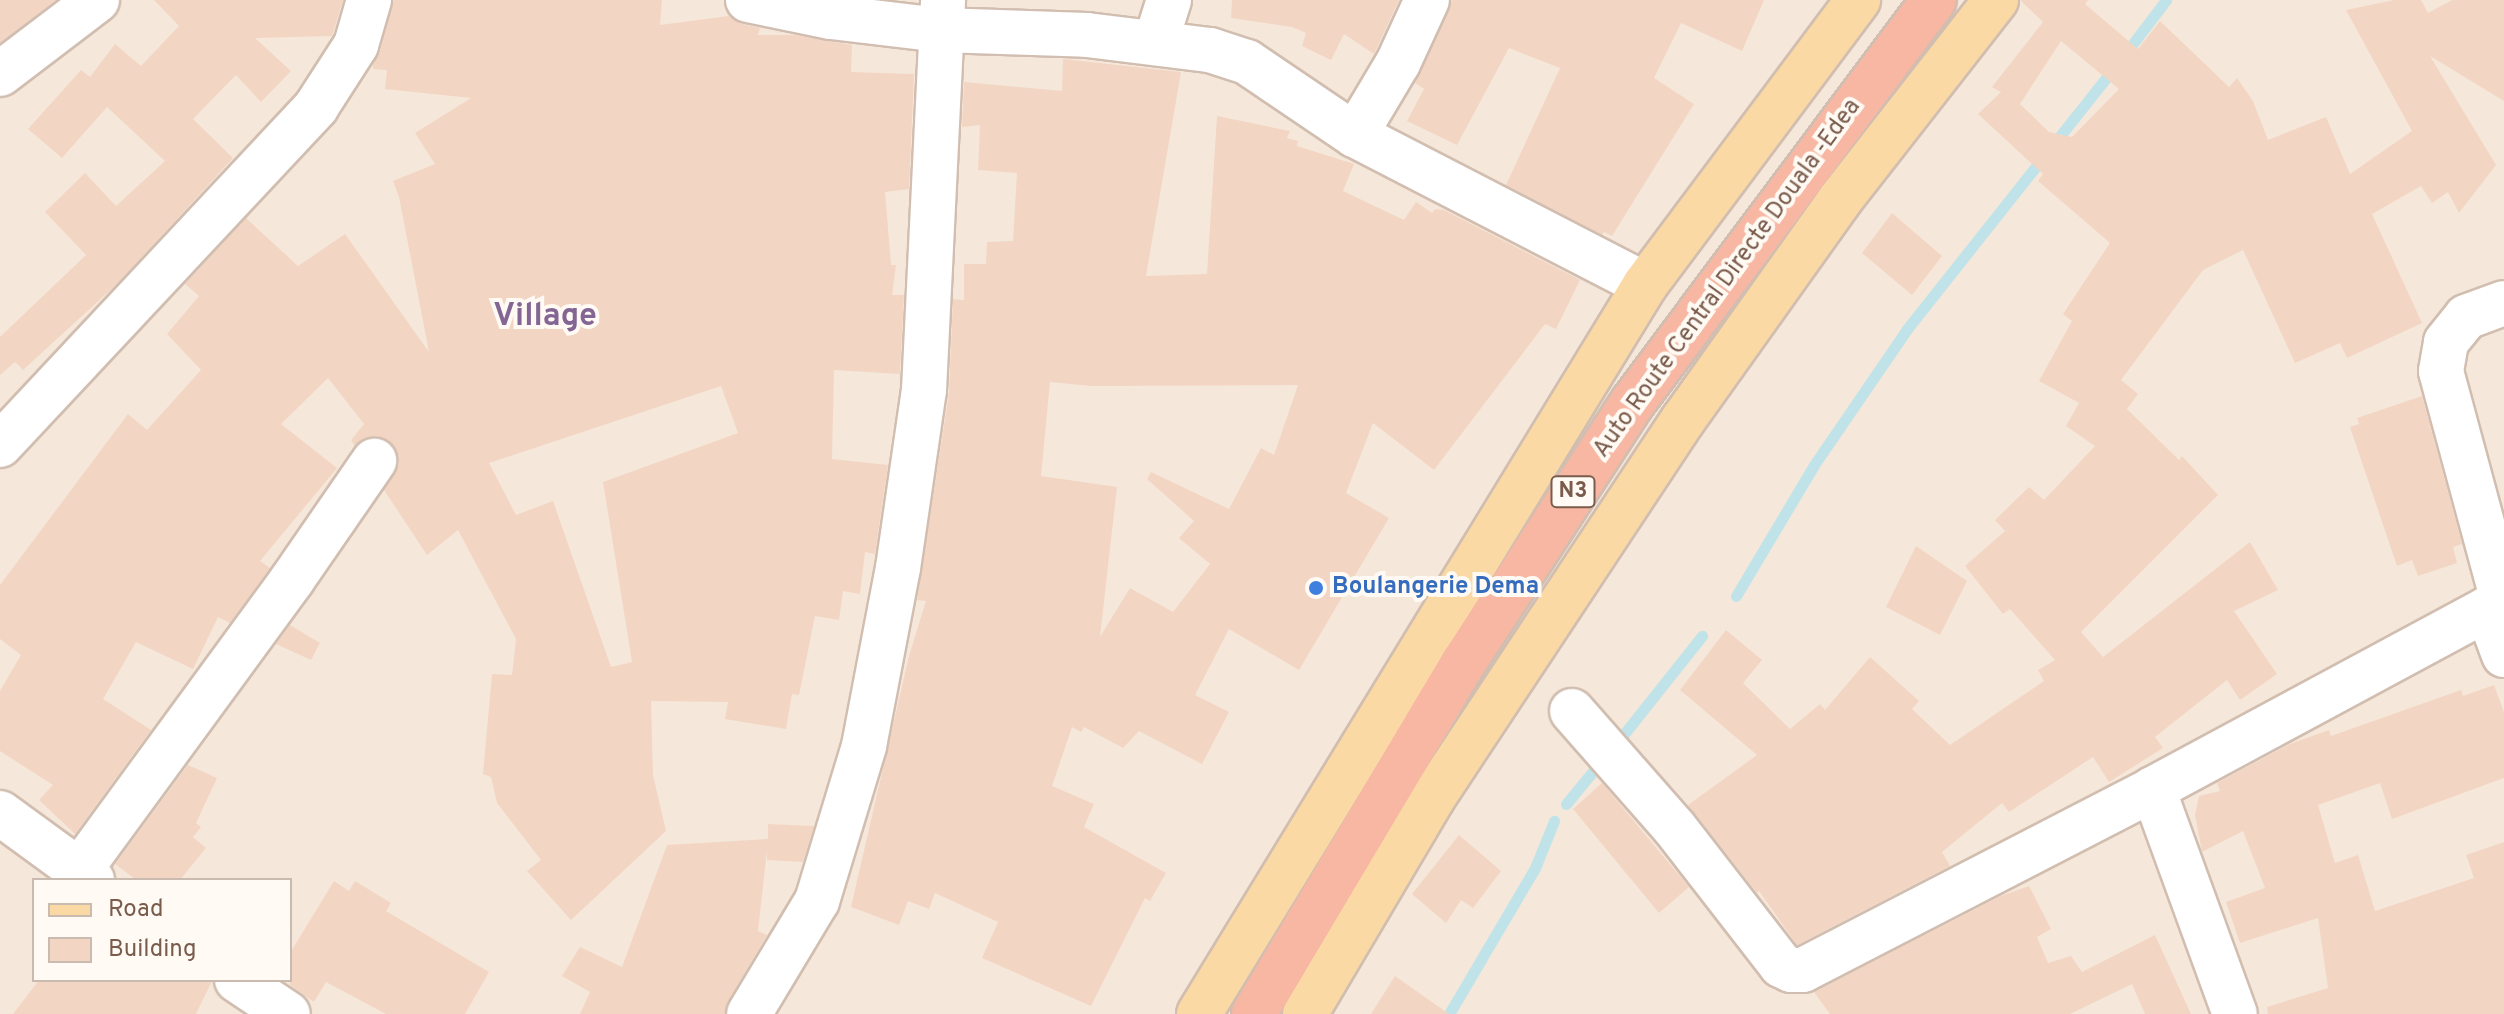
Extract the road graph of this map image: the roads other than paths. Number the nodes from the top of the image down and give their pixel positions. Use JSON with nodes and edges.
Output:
{"nodes":[{"id":1,"x":97,"y":0,"type":"edge"},
{"id":2,"x":369,"y":0,"type":"edge"},
{"id":3,"x":748,"y":0,"type":"edge"},
{"id":4,"x":1427,"y":0,"type":"edge"},
{"id":5,"x":1858,"y":0,"type":"edge"},
{"id":6,"x":1934,"y":0,"type":"edge"},
{"id":7,"x":1996,"y":0,"type":"edge"},
{"id":8,"x":941,"y":15,"type":"edge"},
{"id":9,"x":1163,"y":20,"type":"edge"},
{"id":10,"x":0,"y":74,"type":"edge"},
{"id":11,"x":1355,"y":135,"type":"junction"},
{"id":12,"x":1645,"y":285,"type":"junction"},
{"id":13,"x":2504,"y":303,"type":"edge"},
{"id":14,"x":0,"y":445,"type":"edge"},
{"id":15,"x":374,"y":461,"type":"dead end"},
{"id":16,"x":2498,"y":603,"type":"edge"},
{"id":17,"x":2504,"y":655,"type":"edge"},
{"id":18,"x":1572,"y":711,"type":"dead end"},
{"id":19,"x":2153,"y":789,"type":"junction"},
{"id":20,"x":0,"y":813,"type":"edge"},
{"id":21,"x":86,"y":875,"type":"edge"},
{"id":22,"x":240,"y":982,"type":"edge"},
{"id":23,"x":288,"y":1014,"type":"edge"},
{"id":24,"x":749,"y":1014,"type":"edge"},
{"id":25,"x":1199,"y":1014,"type":"edge"},
{"id":26,"x":1254,"y":1014,"type":"edge"},
{"id":27,"x":1305,"y":1014,"type":"edge"},
{"id":28,"x":2235,"y":1014,"type":"edge"}],
"edges":[{"from":1,"to":10,"type":"street"},
{"from":2,"to":14,"type":"street"},
{"from":3,"to":8,"type":"street"},
{"from":4,"to":11,"type":"street"},
{"from":5,"to":12,"type":"main road"},
{"from":6,"to":26,"type":"highway","name":"Auto Route Central Directe Douala -Edea","number":"N3"},
{"from":7,"to":27,"type":"main road"},
{"from":8,"to":9,"type":"street"},
{"from":8,"to":24,"type":"street"},
{"from":9,"to":11,"type":"street"},
{"from":11,"to":12,"type":"street"},
{"from":12,"to":25,"type":"main road"},
{"from":13,"to":16,"type":"street"},
{"from":15,"to":21,"type":"street"},
{"from":16,"to":17,"type":"street"},
{"from":16,"to":19,"type":"street"},
{"from":18,"to":19,"type":"street"},
{"from":19,"to":28,"type":"street"},
{"from":20,"to":21,"type":"street"},
{"from":22,"to":23,"type":"street"}]}
